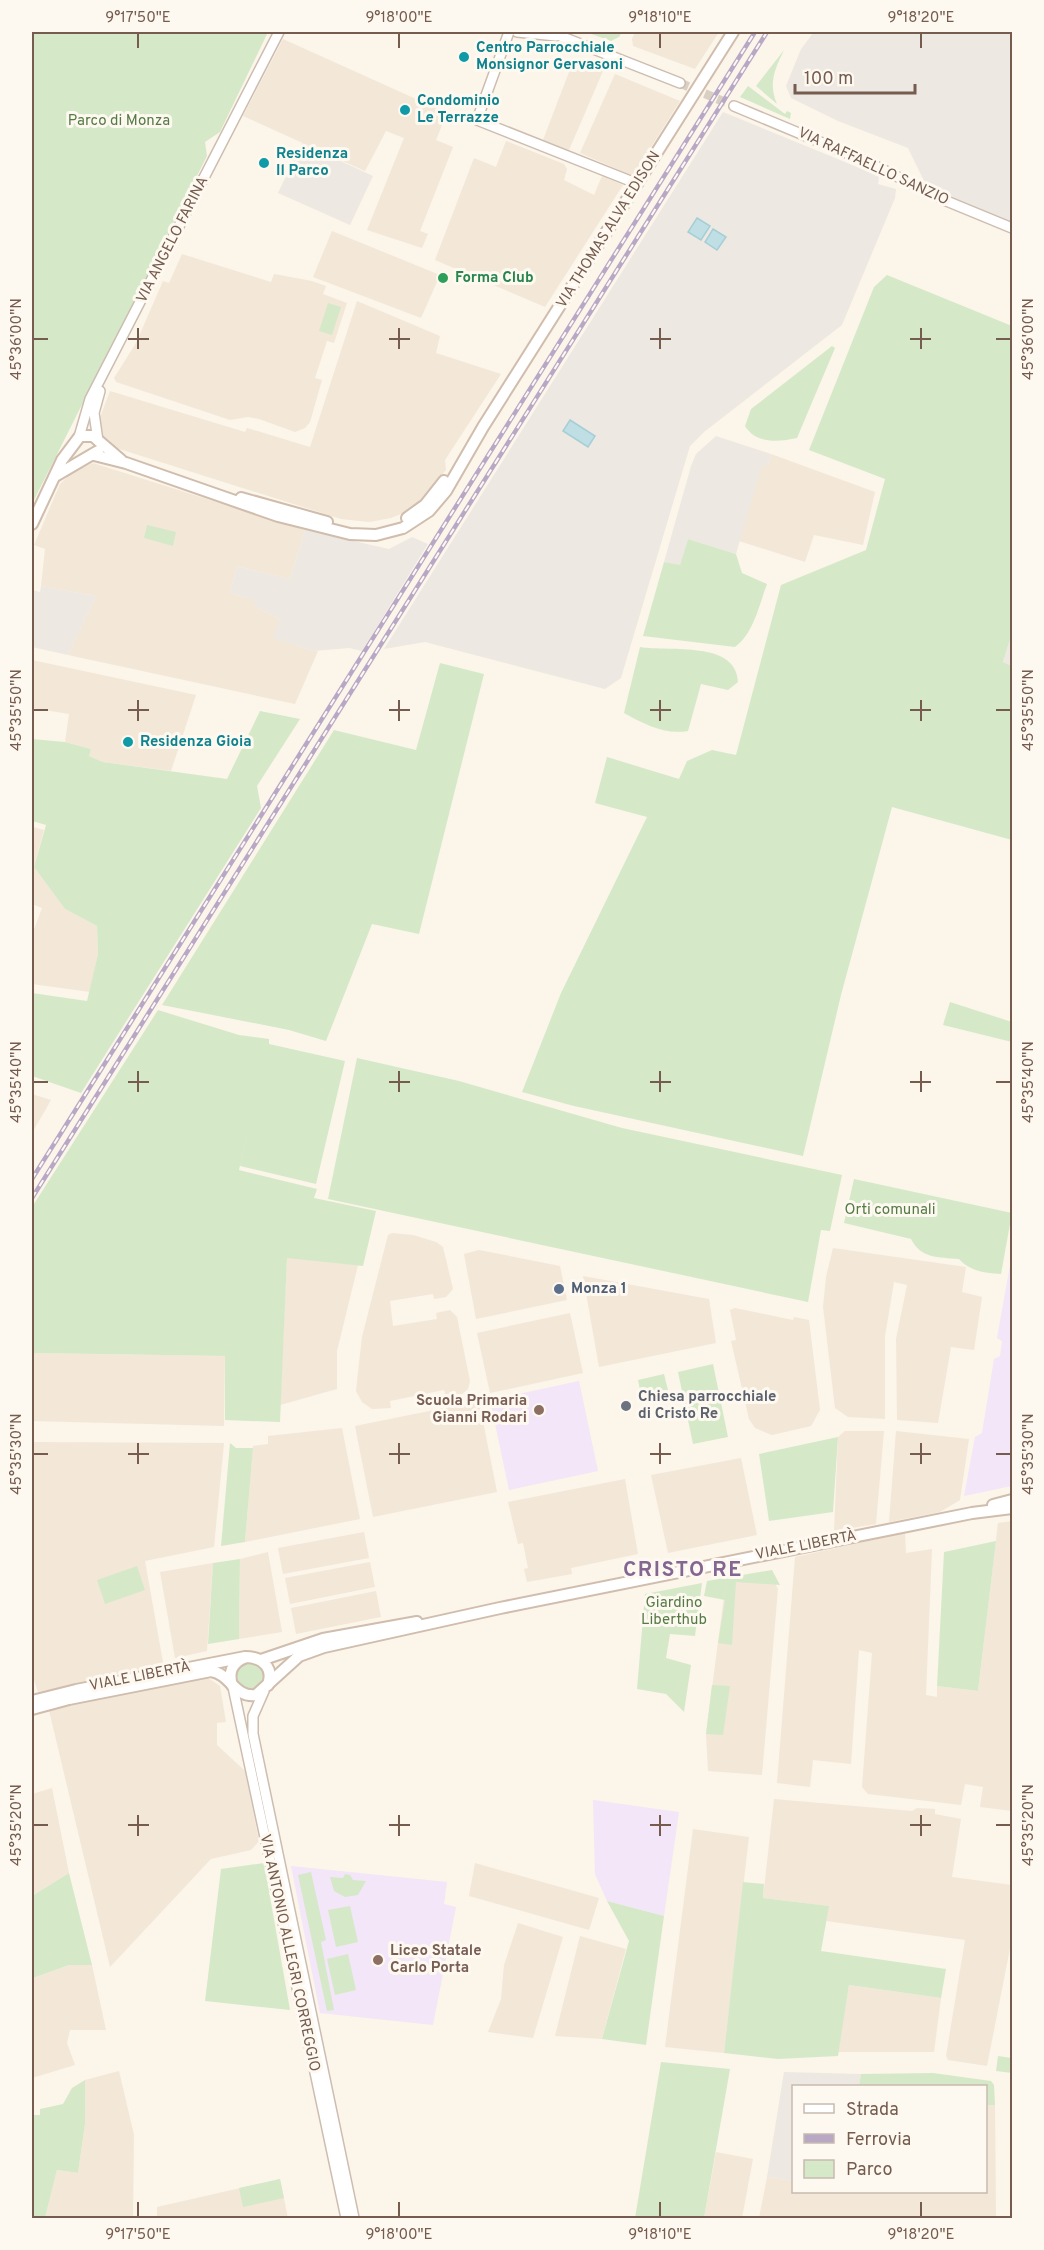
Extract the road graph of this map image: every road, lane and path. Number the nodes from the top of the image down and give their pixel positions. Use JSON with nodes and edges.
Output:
{"nodes":[{"id":1,"x":279,"y":32,"type":"edge"},
{"id":2,"x":508,"y":32,"type":"edge"},
{"id":3,"x":517,"y":32,"type":"edge"},
{"id":4,"x":733,"y":32,"type":"edge"},
{"id":5,"x":554,"y":34,"type":"edge"},
{"id":6,"x":680,"y":83,"type":"tunnel mouth"},
{"id":7,"x":734,"y":106,"type":"tunnel mouth"},
{"id":8,"x":638,"y":184,"type":"junction"},
{"id":9,"x":1012,"y":228,"type":"edge"},
{"id":10,"x":105,"y":375,"type":"junction"},
{"id":11,"x":78,"y":439,"type":"junction"},
{"id":12,"x":98,"y":441,"type":"junction"},
{"id":13,"x":92,"y":456,"type":"junction"},
{"id":14,"x":126,"y":463,"type":"junction"},
{"id":15,"x":57,"y":475,"type":"junction"},
{"id":16,"x":32,"y":524,"type":"edge"},
{"id":17,"x":1012,"y":1500,"type":"edge"},
{"id":18,"x":1012,"y":1508,"type":"edge"},
{"id":19,"x":972,"y":1513,"type":"junction"},
{"id":20,"x":429,"y":1622,"type":"junction"},
{"id":21,"x":256,"y":1658,"type":"junction"},
{"id":22,"x":233,"y":1686,"type":"junction"},
{"id":23,"x":265,"y":1690,"type":"junction"},
{"id":24,"x":32,"y":1701,"type":"edge"},
{"id":25,"x":32,"y":1709,"type":"edge"},
{"id":26,"x":346,"y":2218,"type":"edge"},
{"id":27,"x":354,"y":2218,"type":"edge"}],
"edges":[{"from":1,"to":10,"type":"street","name":"VIA ANGELO FARINA"},
{"from":2,"to":3,"type":"street"},
{"from":2,"to":8,"type":"street"},
{"from":3,"to":5,"type":"street"},
{"from":4,"to":8,"type":"main road","name":"VIA THOMAS ALVA EDISON"},
{"from":5,"to":6,"type":"street"},
{"from":7,"to":9,"type":"street","name":"VIA RAFFAELLO SANZIO"},
{"from":8,"to":14,"type":"main road","name":"VIA THOMAS ALVA EDISON"},
{"from":10,"to":11,"type":"street","name":"VIA ANGELO FARINA"},
{"from":10,"to":12,"type":"street","name":"VIA ANGELO FARINA"},
{"from":11,"to":12,"type":"main road"},
{"from":11,"to":13,"type":"main road"},
{"from":11,"to":15,"type":"main road","name":"VIA ANGELO FARINA"},
{"from":12,"to":13,"type":"main road"},
{"from":12,"to":14,"type":"main road","name":"VIA THOMAS ALVA EDISON"},
{"from":13,"to":14,"type":"main road","name":"VIA THOMAS ALVA EDISON"},
{"from":13,"to":15,"type":"main road"},
{"from":15,"to":16,"type":"main road","name":"VIA ANGELO FARINA"},
{"from":17,"to":19,"type":"main road","name":"VIALE LIBERTÀ"},
{"from":18,"to":19,"type":"main road","name":"VIALE LIBERTÀ"},
{"from":19,"to":20,"type":"main road","name":"VIALE LIBERTÀ"},
{"from":20,"to":21,"type":"main road","name":"VIALE LIBERTÀ"},
{"from":20,"to":23,"type":"main road","name":"VIALE LIBERTÀ"},
{"from":21,"to":22,"type":"main road","name":"VIALE LIBERTÀ"},
{"from":21,"to":23,"type":"main road"},
{"from":21,"to":24,"type":"main road","name":"VIALE LIBERTÀ"},
{"from":22,"to":23,"type":"main road","name":"VIALE LIBERTÀ"},
{"from":22,"to":25,"type":"main road","name":"VIALE LIBERTÀ"},
{"from":22,"to":26,"type":"street","name":"VIA ANTONIO ALLEGRI CORREGGIO"},
{"from":23,"to":27,"type":"street","name":"VIA ANTONIO ALLEGRI CORREGGIO"}]}
